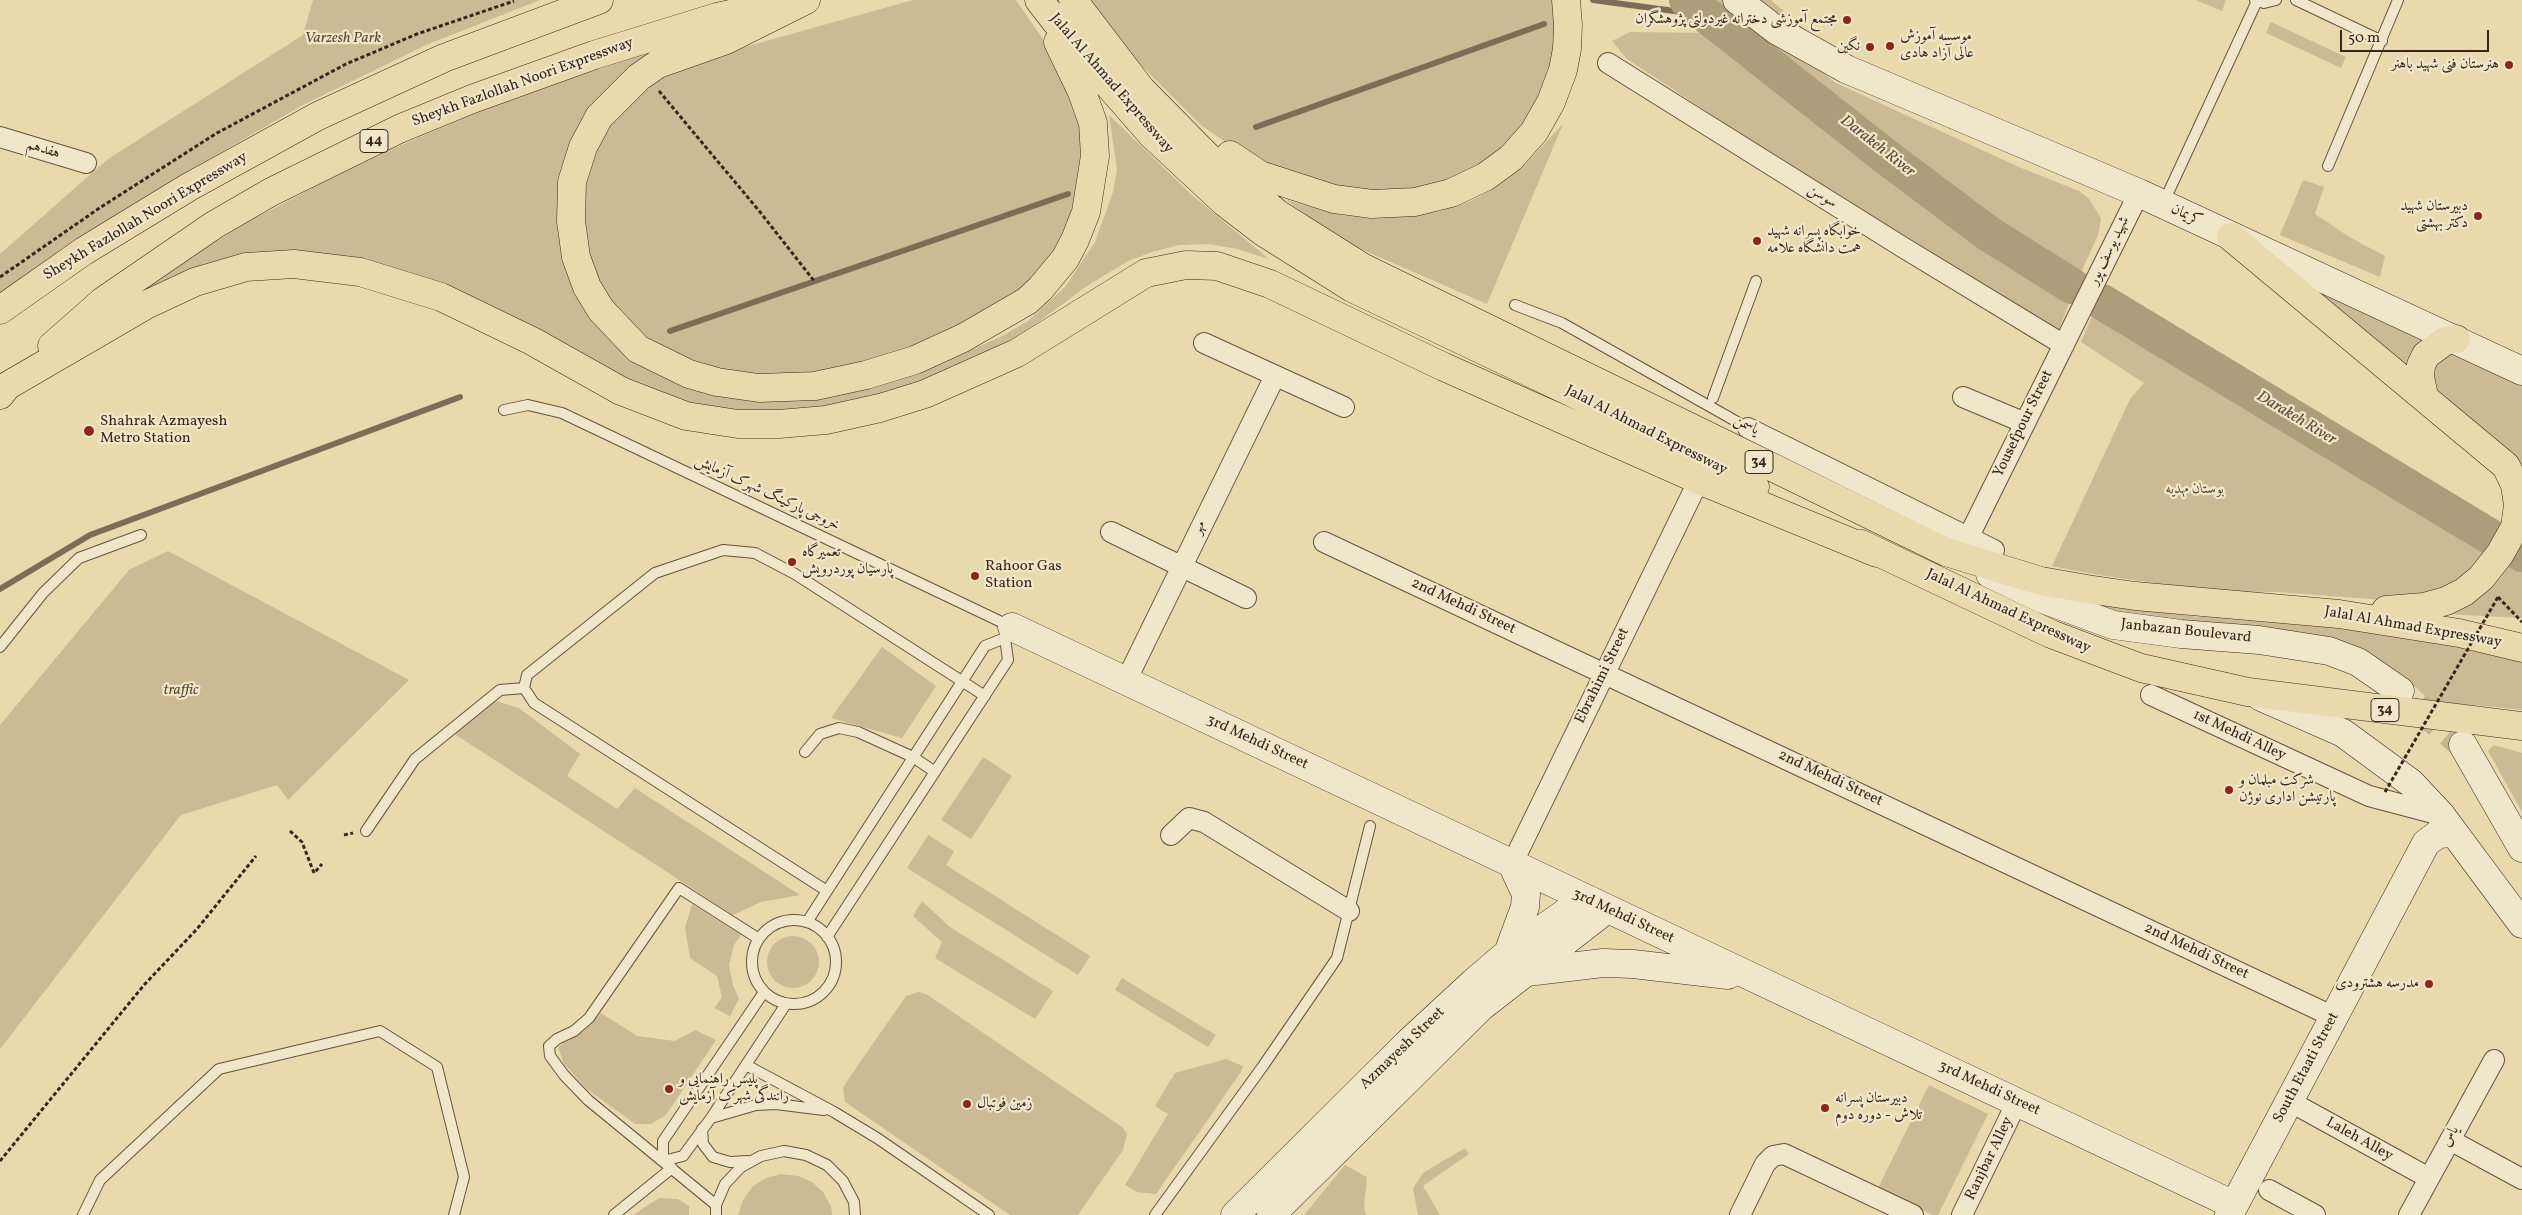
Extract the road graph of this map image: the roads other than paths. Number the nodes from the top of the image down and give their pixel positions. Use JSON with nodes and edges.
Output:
{"nodes":[{"id":1,"x":792,"y":0,"type":"edge"},
{"id":2,"x":806,"y":0,"type":"edge"},
{"id":3,"x":1038,"y":0,"type":"edge"},
{"id":4,"x":1073,"y":0,"type":"edge"},
{"id":5,"x":1566,"y":0,"type":"edge"},
{"id":6,"x":1737,"y":0,"type":"edge"},
{"id":7,"x":2276,"y":0,"type":"edge"},
{"id":8,"x":2296,"y":0,"type":"edge"},
{"id":9,"x":2398,"y":0,"type":"edge"},
{"id":10,"x":593,"y":1,"type":"edge"},
{"id":11,"x":2256,"y":1,"type":"edge"},
{"id":12,"x":2382,"y":41,"type":"junction"},
{"id":13,"x":1088,"y":43,"type":"junction"},
{"id":14,"x":1608,"y":62,"type":"dead end"},
{"id":15,"x":0,"y":137,"type":"edge"},
{"id":16,"x":86,"y":163,"type":"dead end"},
{"id":17,"x":2328,"y":166,"type":"dead end"},
{"id":18,"x":2151,"y":199,"type":"junction"},
{"id":19,"x":2231,"y":237,"type":"junction"},
{"id":20,"x":1756,"y":280,"type":"dead end"},
{"id":21,"x":1515,"y":305,"type":"dead end"},
{"id":22,"x":0,"y":310,"type":"edge"},
{"id":23,"x":2081,"y":310,"type":"joint"},
{"id":24,"x":2456,"y":339,"type":"junction"},
{"id":25,"x":1204,"y":343,"type":"dead end"},
{"id":26,"x":2064,"y":345,"type":"junction"},
{"id":27,"x":2522,"y":371,"type":"edge"},
{"id":28,"x":1275,"y":376,"type":"junction"},
{"id":29,"x":2,"y":391,"type":"edge"},
{"id":30,"x":1963,"y":396,"type":"dead end"},
{"id":31,"x":2424,"y":396,"type":"junction"},
{"id":32,"x":1713,"y":398,"type":"dead end"},
{"id":33,"x":1344,"y":407,"type":"dead end"},
{"id":34,"x":504,"y":410,"type":"dead end"},
{"id":35,"x":2025,"y":423,"type":"junction"},
{"id":36,"x":1748,"y":428,"type":"joint"},
{"id":37,"x":1695,"y":488,"type":"dead end"},
{"id":38,"x":1111,"y":532,"type":"dead end"},
{"id":39,"x":141,"y":535,"type":"dead end"},
{"id":40,"x":1324,"y":542,"type":"dead end"},
{"id":41,"x":1965,"y":545,"type":"junction"},
{"id":42,"x":1877,"y":553,"type":"junction"},
{"id":43,"x":1182,"y":566,"type":"junction"},
{"id":44,"x":1246,"y":598,"type":"dead end"},
{"id":45,"x":2339,"y":614,"type":"junction"},
{"id":46,"x":1009,"y":633,"type":"junction"},
{"id":47,"x":0,"y":647,"type":"edge"},
{"id":48,"x":2522,"y":648,"type":"edge"},
{"id":49,"x":1605,"y":672,"type":"junction"},
{"id":50,"x":962,"y":681,"type":"junction"},
{"id":51,"x":1126,"y":681,"type":"junction"},
{"id":52,"x":524,"y":688,"type":"junction"},
{"id":53,"x":2400,"y":691,"type":"tunnel mouth"},
{"id":54,"x":2248,"y":692,"type":"junction"},
{"id":55,"x":2151,"y":695,"type":"dead end"},
{"id":56,"x":985,"y":696,"type":"junction"},
{"id":57,"x":2522,"y":726,"type":"edge"},
{"id":58,"x":2464,"y":746,"type":"tunnel mouth"},
{"id":59,"x":804,"y":752,"type":"dead end"},
{"id":60,"x":913,"y":757,"type":"junction"},
{"id":61,"x":935,"y":772,"type":"junction"},
{"id":62,"x":2448,"y":824,"type":"junction"},
{"id":63,"x":1370,"y":826,"type":"dead end"},
{"id":64,"x":366,"y":831,"type":"dead end"},
{"id":65,"x":1171,"y":835,"type":"dead end"},
{"id":66,"x":2522,"y":848,"type":"edge"},
{"id":67,"x":1512,"y":864,"type":"junction"},
{"id":68,"x":827,"y":891,"type":"junction"},
{"id":69,"x":1596,"y":904,"type":"junction"},
{"id":70,"x":1349,"y":911,"type":"junction"},
{"id":71,"x":807,"y":922,"type":"junction"},
{"id":72,"x":2522,"y":924,"type":"edge"},
{"id":73,"x":827,"y":937,"type":"junction"},
{"id":74,"x":758,"y":939,"type":"junction"},
{"id":75,"x":1517,"y":963,"type":"junction"},
{"id":76,"x":1749,"y":977,"type":"junction"},
{"id":77,"x":764,"y":992,"type":"junction"},
{"id":78,"x":786,"y":1004,"type":"junction"},
{"id":79,"x":2334,"y":1017,"type":"junction"},
{"id":80,"x":2494,"y":1060,"type":"dead end"},
{"id":81,"x":746,"y":1065,"type":"junction"},
{"id":82,"x":2289,"y":1101,"type":"junction"},
{"id":83,"x":2017,"y":1102,"type":"junction"},
{"id":84,"x":834,"y":1112,"type":"junction"},
{"id":85,"x":711,"y":1118,"type":"junction"},
{"id":86,"x":702,"y":1129,"type":"junction"},
{"id":87,"x":2450,"y":1140,"type":"junction"},
{"id":88,"x":663,"y":1161,"type":"junction"},
{"id":89,"x":752,"y":1161,"type":"junction"},
{"id":90,"x":672,"y":1168,"type":"junction"},
{"id":91,"x":2429,"y":1178,"type":"junction"},
{"id":92,"x":2522,"y":1179,"type":"edge"},
{"id":93,"x":2269,"y":1190,"type":"dead end"},
{"id":94,"x":716,"y":1210,"type":"edge"},
{"id":95,"x":2232,"y":1210,"type":"edge"},
{"id":96,"x":83,"y":1215,"type":"edge"},
{"id":97,"x":454,"y":1215,"type":"edge"},
{"id":98,"x":614,"y":1215,"type":"edge"},
{"id":99,"x":855,"y":1215,"type":"edge"},
{"id":100,"x":989,"y":1215,"type":"edge"},
{"id":101,"x":1155,"y":1215,"type":"edge"},
{"id":102,"x":1235,"y":1215,"type":"edge"},
{"id":103,"x":1271,"y":1215,"type":"edge"},
{"id":104,"x":1740,"y":1215,"type":"edge"},
{"id":105,"x":1914,"y":1215,"type":"edge"},
{"id":106,"x":1962,"y":1215,"type":"edge"},
{"id":107,"x":2315,"y":1215,"type":"edge"},
{"id":108,"x":2409,"y":1215,"type":"edge"}],
"edges":[{"from":1,"to":29,"type":"highway","name":"Sheykh Fazlollah Noori Expressway","number":"44"},
{"from":2,"to":3,"type":"highway"},
{"from":3,"to":13,"type":"highway","name":"Jalal Al Ahmad Expressway","number":"34"},
{"from":4,"to":13,"type":"highway","name":"Jalal Al Ahmad Expressway","number":"34"},
{"from":5,"to":13,"type":"highway"},
{"from":6,"to":18,"type":"street","name":"کریمان"},
{"from":7,"to":11,"type":"lane"},
{"from":8,"to":12,"type":"lane"},
{"from":9,"to":12,"type":"lane"},
{"from":10,"to":22,"type":"highway","name":"Sheykh Fazlollah Noori Expressway"},
{"from":11,"to":18,"type":"lane"},
{"from":12,"to":17,"type":"lane"},
{"from":13,"to":41,"type":"highway","name":"Jalal Al Ahmad Expressway","number":"34"},
{"from":13,"to":42,"type":"highway","name":"Jalal Al Ahmad Expressway","number":"34"},
{"from":14,"to":26,"type":"street","name":"سوسن"},
{"from":15,"to":16,"type":"street","name":"هفدهم"},
{"from":18,"to":19,"type":"street","name":"کریمان"},
{"from":18,"to":23,"type":"street","name":"شهید یوسف پور"},
{"from":19,"to":24,"type":"street","name":"کریمان"},
{"from":19,"to":31,"type":"highway"},
{"from":20,"to":32,"type":"lane"},
{"from":21,"to":36,"type":"lane","name":"یاسمن"},
{"from":23,"to":26,"type":"street","name":"Yousefpour Street"},
{"from":24,"to":27,"type":"street","name":"کریمان"},
{"from":24,"to":31,"type":"highway"},
{"from":25,"to":28,"type":"street"},
{"from":26,"to":35,"type":"street","name":"Yousefpour Street"},
{"from":28,"to":33,"type":"street"},
{"from":28,"to":43,"type":"street","name":"مهر"},
{"from":29,"to":42,"type":"highway"},
{"from":30,"to":35,"type":"street"},
{"from":31,"to":45,"type":"highway"},
{"from":34,"to":46,"type":"lane","name":"خروجی پارکینگ شهرک آزمایش"},
{"from":35,"to":41,"type":"street","name":"Yousefpour Street"},
{"from":36,"to":41,"type":"street","name":"یاسمن"},
{"from":37,"to":49,"type":"street","name":"Ebrahimi Street"},
{"from":38,"to":43,"type":"street"},
{"from":39,"to":47,"type":"lane"},
{"from":40,"to":49,"type":"street","name":"2nd Mehdi Street"},
{"from":41,"to":45,"type":"highway","name":"Jalal Al Ahmad Expressway","number":"34"},
{"from":41,"to":53,"type":"street","name":"Janbazan Boulevard"},
{"from":42,"to":54,"type":"highway","name":"Jalal Al Ahmad Expressway","number":"34"},
{"from":43,"to":44,"type":"street"},
{"from":43,"to":51,"type":"street","name":"مهر"},
{"from":45,"to":48,"type":"highway","name":"Jalal Al Ahmad Expressway","number":"34"},
{"from":46,"to":50,"type":"lane"},
{"from":46,"to":51,"type":"street","name":"3rd Mehdi Street"},
{"from":46,"to":56,"type":"lane"},
{"from":49,"to":67,"type":"street","name":"Ebrahimi Street"},
{"from":49,"to":79,"type":"street","name":"2nd Mehdi Street"},
{"from":50,"to":52,"type":"lane"},
{"from":50,"to":56,"type":"lane"},
{"from":50,"to":60,"type":"lane"},
{"from":51,"to":67,"type":"street","name":"3rd Mehdi Street"},
{"from":52,"to":64,"type":"lane"},
{"from":52,"to":68,"type":"lane"},
{"from":54,"to":57,"type":"highway","name":"Jalal Al Ahmad Expressway","number":"34"},
{"from":54,"to":62,"type":"street"},
{"from":55,"to":62,"type":"street","name":"1st Mehdi Alley"},
{"from":56,"to":61,"type":"lane"},
{"from":58,"to":66,"type":"street"},
{"from":59,"to":60,"type":"lane"},
{"from":60,"to":61,"type":"lane"},
{"from":60,"to":68,"type":"lane"},
{"from":61,"to":73,"type":"lane"},
{"from":62,"to":72,"type":"street"},
{"from":62,"to":79,"type":"street","name":"South Etaati Street"},
{"from":63,"to":70,"type":"lane"},
{"from":65,"to":70,"type":"street"},
{"from":67,"to":69,"type":"street","name":"3rd Mehdi Street"},
{"from":67,"to":75,"type":"street"},
{"from":68,"to":71,"type":"lane"},
{"from":69,"to":75,"type":"street","name":"Azmayesh Street"},
{"from":69,"to":76,"type":"street","name":"3rd Mehdi Street"},
{"from":70,"to":101,"type":"lane"},
{"from":71,"to":73,"type":"lane"},
{"from":71,"to":74,"type":"lane"},
{"from":73,"to":78,"type":"lane"},
{"from":74,"to":77,"type":"lane"},
{"from":74,"to":88,"type":"lane"},
{"from":75,"to":76,"type":"street"},
{"from":75,"to":102,"type":"street","name":"Azmayesh Street"},
{"from":75,"to":103,"type":"street","name":"Azmayesh Street"},
{"from":76,"to":83,"type":"street","name":"3rd Mehdi Street"},
{"from":77,"to":78,"type":"lane"},
{"from":77,"to":88,"type":"lane"},
{"from":78,"to":81,"type":"lane"},
{"from":79,"to":82,"type":"street","name":"South Etaati Street"},
{"from":80,"to":87,"type":"street","name":"یاس"},
{"from":81,"to":84,"type":"lane"},
{"from":81,"to":85,"type":"lane"},
{"from":82,"to":91,"type":"street","name":"Laleh Alley"},
{"from":82,"to":95,"type":"street","name":"South Etaati Street"},
{"from":83,"to":95,"type":"street","name":"3rd Mehdi Street"},
{"from":83,"to":106,"type":"street","name":"Ranjbar Alley"},
{"from":84,"to":85,"type":"lane"},
{"from":84,"to":100,"type":"lane"},
{"from":85,"to":86,"type":"lane"},
{"from":86,"to":88,"type":"lane"},
{"from":86,"to":89,"type":"lane"},
{"from":87,"to":91,"type":"street","name":"یاس"},
{"from":87,"to":92,"type":"street"},
{"from":88,"to":90,"type":"lane"},
{"from":89,"to":94,"type":"lane"},
{"from":89,"to":99,"type":"lane"},
{"from":90,"to":94,"type":"lane"},
{"from":90,"to":98,"type":"lane"},
{"from":91,"to":108,"type":"street","name":"یاس"},
{"from":93,"to":107,"type":"street"},
{"from":96,"to":97,"type":"lane"},
{"from":104,"to":105,"type":"street"}]}
